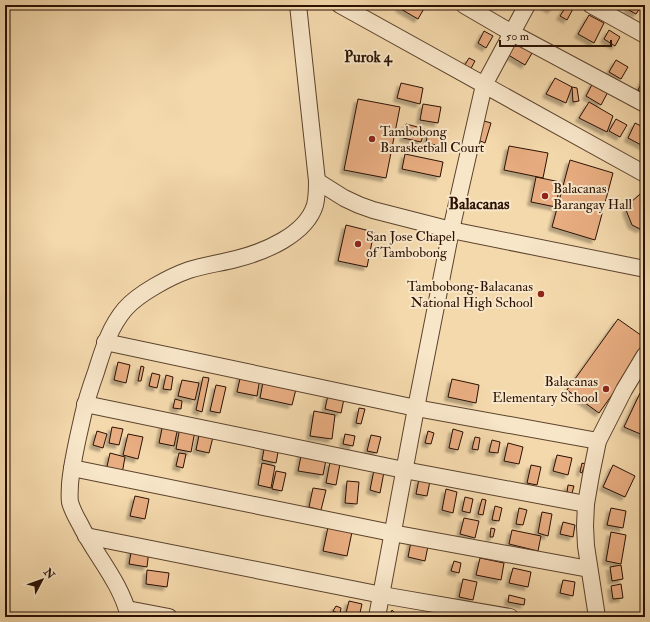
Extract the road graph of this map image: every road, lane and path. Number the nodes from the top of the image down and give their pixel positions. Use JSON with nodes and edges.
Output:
{"nodes":[{"id":1,"x":298,"y":5,"type":"edge"},
{"id":2,"x":340,"y":5,"type":"edge"},
{"id":3,"x":464,"y":5,"type":"edge"},
{"id":4,"x":527,"y":5,"type":"edge"},
{"id":5,"x":591,"y":5,"type":"edge"},
{"id":6,"x":512,"y":33,"type":"junction"},
{"id":7,"x":645,"y":35,"type":"edge"},
{"id":8,"x":484,"y":85,"type":"junction"},
{"id":9,"x":645,"y":104,"type":"edge"},
{"id":10,"x":645,"y":174,"type":"edge"},
{"id":11,"x":317,"y":181,"type":"junction"},
{"id":12,"x":451,"y":230,"type":"junction"},
{"id":13,"x":645,"y":269,"type":"edge"},
{"id":14,"x":105,"y":342,"type":"junction"},
{"id":15,"x":645,"y":356,"type":"edge"},
{"id":16,"x":86,"y":404,"type":"junction"},
{"id":17,"x":416,"y":408,"type":"junction"},
{"id":18,"x":598,"y":441,"type":"junction"},
{"id":19,"x":72,"y":468,"type":"junction"},
{"id":20,"x":404,"y":470,"type":"junction"},
{"id":21,"x":586,"y":504,"type":"junction"},
{"id":22,"x":392,"y":533,"type":"junction"},
{"id":23,"x":86,"y":536,"type":"junction"},
{"id":24,"x":589,"y":568,"type":"junction"},
{"id":25,"x":382,"y":595,"type":"junction"},
{"id":26,"x":128,"y":613,"type":"edge"},
{"id":27,"x":169,"y":617,"type":"edge"},
{"id":28,"x":377,"y":617,"type":"edge"},
{"id":29,"x":510,"y":617,"type":"edge"},
{"id":30,"x":597,"y":617,"type":"edge"}],
"edges":[{"from":1,"to":11,"type":"street"},
{"from":2,"to":8,"type":"street"},
{"from":3,"to":6,"type":"street"},
{"from":4,"to":6,"type":"street"},
{"from":5,"to":7,"type":"street"},
{"from":6,"to":8,"type":"street"},
{"from":6,"to":9,"type":"street"},
{"from":8,"to":10,"type":"street"},
{"from":8,"to":12,"type":"street"},
{"from":11,"to":12,"type":"street"},
{"from":11,"to":14,"type":"street"},
{"from":12,"to":13,"type":"street"},
{"from":12,"to":17,"type":"street"},
{"from":14,"to":16,"type":"street"},
{"from":14,"to":17,"type":"street"},
{"from":15,"to":18,"type":"street"},
{"from":16,"to":19,"type":"street"},
{"from":16,"to":20,"type":"street"},
{"from":17,"to":18,"type":"street"},
{"from":17,"to":20,"type":"street"},
{"from":18,"to":21,"type":"street"},
{"from":19,"to":22,"type":"street"},
{"from":19,"to":23,"type":"street"},
{"from":20,"to":21,"type":"street"},
{"from":20,"to":22,"type":"street"},
{"from":21,"to":24,"type":"street"},
{"from":22,"to":24,"type":"street"},
{"from":22,"to":25,"type":"street"},
{"from":23,"to":25,"type":"street"},
{"from":23,"to":26,"type":"street"},
{"from":24,"to":30,"type":"street"},
{"from":25,"to":28,"type":"street"},
{"from":25,"to":29,"type":"street"},
{"from":26,"to":27,"type":"street"}]}
